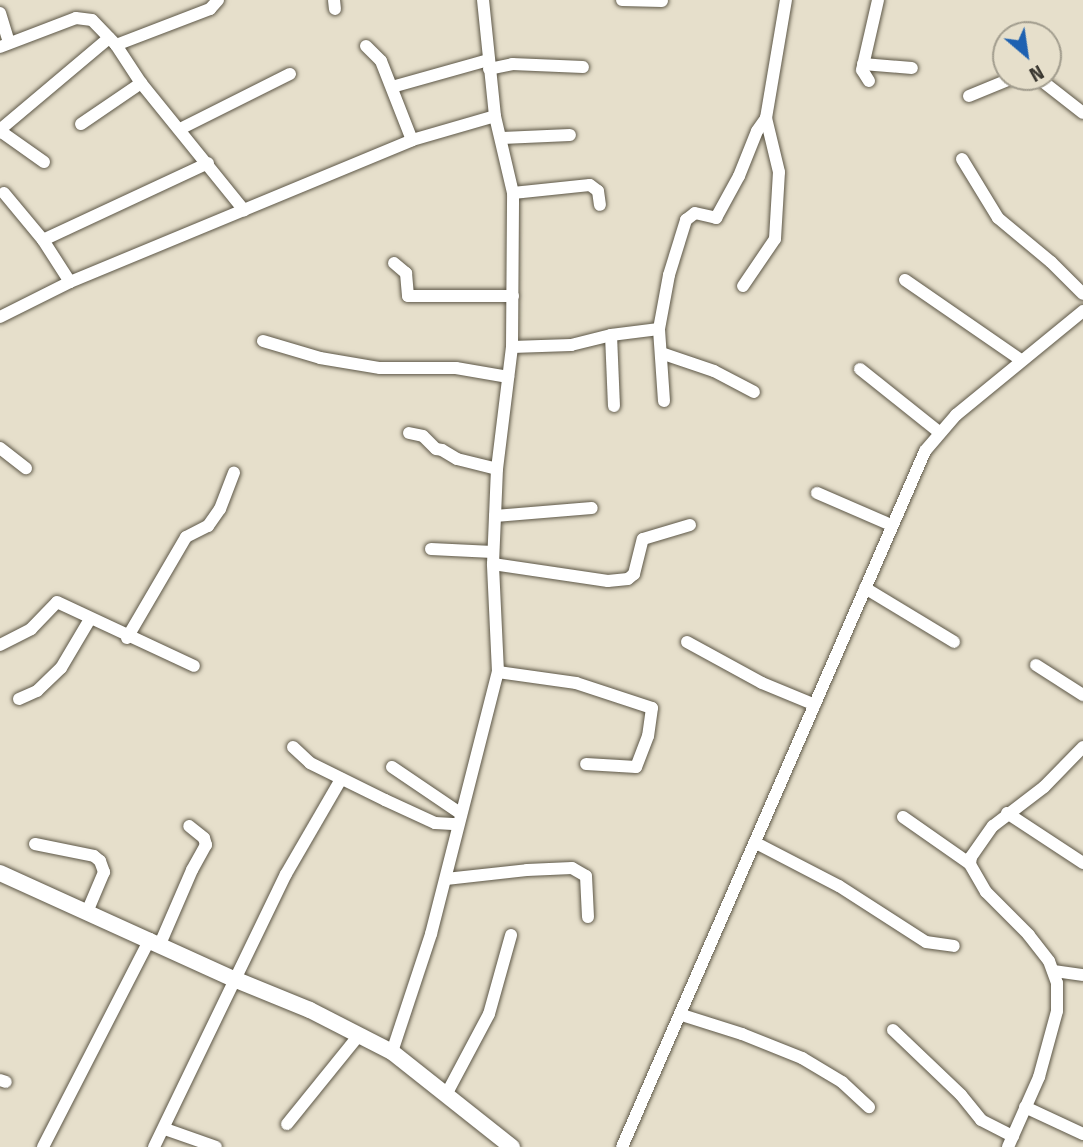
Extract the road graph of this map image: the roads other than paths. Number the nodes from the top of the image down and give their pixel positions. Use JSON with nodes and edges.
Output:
{"nodes":[{"id":1,"x":218,"y":0,"type":"edge"},
{"id":2,"x":484,"y":0,"type":"edge"},
{"id":3,"x":622,"y":0,"type":"edge"},
{"id":4,"x":786,"y":0,"type":"edge"},
{"id":5,"x":878,"y":0,"type":"edge"},
{"id":6,"x":662,"y":1,"type":"edge"},
{"id":7,"x":0,"y":13,"type":"edge"},
{"id":8,"x":112,"y":42,"type":"junction"},
{"id":9,"x":4,"y":45,"type":"edge"},
{"id":10,"x":366,"y":46,"type":"dead end"},
{"id":11,"x":489,"y":64,"type":"junction"},
{"id":12,"x":863,"y":64,"type":"junction"},
{"id":13,"x":583,"y":67,"type":"dead end"},
{"id":14,"x":912,"y":68,"type":"dead end"},
{"id":15,"x":290,"y":74,"type":"dead end"},
{"id":16,"x":870,"y":81,"type":"dead end"},
{"id":17,"x":141,"y":83,"type":"junction"},
{"id":18,"x":992,"y":86,"type":"edge"},
{"id":19,"x":392,"y":87,"type":"junction"},
{"id":20,"x":1055,"y":91,"type":"edge"},
{"id":21,"x":969,"y":96,"type":"dead end"},
{"id":22,"x":1083,"y":113,"type":"edge"},
{"id":23,"x":495,"y":116,"type":"junction"},
{"id":24,"x":766,"y":118,"type":"junction"},
{"id":25,"x":82,"y":124,"type":"dead end"},
{"id":26,"x":180,"y":129,"type":"junction"},
{"id":27,"x":570,"y":135,"type":"dead end"},
{"id":28,"x":502,"y":138,"type":"junction"},
{"id":29,"x":412,"y":140,"type":"junction"},
{"id":30,"x":962,"y":159,"type":"dead end"},
{"id":31,"x":44,"y":162,"type":"dead end"},
{"id":32,"x":208,"y":163,"type":"junction"},
{"id":33,"x":4,"y":193,"type":"dead end"},
{"id":34,"x":513,"y":193,"type":"junction"},
{"id":35,"x":600,"y":205,"type":"dead end"},
{"id":36,"x":244,"y":210,"type":"junction"},
{"id":37,"x":43,"y":240,"type":"junction"},
{"id":38,"x":394,"y":263,"type":"dead end"},
{"id":39,"x":905,"y":281,"type":"dead end"},
{"id":40,"x":70,"y":282,"type":"junction"},
{"id":41,"x":743,"y":286,"type":"dead end"},
{"id":42,"x":1083,"y":294,"type":"edge"},
{"id":43,"x":513,"y":296,"type":"junction"},
{"id":44,"x":1083,"y":311,"type":"edge"},
{"id":45,"x":0,"y":317,"type":"edge"},
{"id":46,"x":659,"y":329,"type":"junction"},
{"id":47,"x":611,"y":335,"type":"junction"},
{"id":48,"x":263,"y":341,"type":"dead end"},
{"id":49,"x":512,"y":347,"type":"junction"},
{"id":50,"x":661,"y":354,"type":"junction"},
{"id":51,"x":1021,"y":360,"type":"junction"},
{"id":52,"x":860,"y":369,"type":"dead end"},
{"id":53,"x":508,"y":377,"type":"junction"},
{"id":54,"x":754,"y":392,"type":"dead end"},
{"id":55,"x":664,"y":401,"type":"dead end"},
{"id":56,"x":614,"y":406,"type":"dead end"},
{"id":57,"x":939,"y":432,"type":"junction"},
{"id":58,"x":409,"y":433,"type":"dead end"},
{"id":59,"x":0,"y":447,"type":"edge"},
{"id":60,"x":26,"y":468,"type":"dead end"},
{"id":61,"x":497,"y":469,"type":"junction"},
{"id":62,"x":234,"y":473,"type":"dead end"},
{"id":63,"x":817,"y":493,"type":"dead end"},
{"id":64,"x":592,"y":508,"type":"dead end"},
{"id":65,"x":495,"y":516,"type":"junction"},
{"id":66,"x":690,"y":525,"type":"dead end"},
{"id":67,"x":891,"y":525,"type":"junction"},
{"id":68,"x":431,"y":548,"type":"dead end"},
{"id":69,"x":493,"y":558,"type":"junction"},
{"id":70,"x":865,"y":588,"type":"junction"},
{"id":71,"x":90,"y":619,"type":"junction"},
{"id":72,"x":127,"y":638,"type":"junction"},
{"id":73,"x":687,"y":642,"type":"dead end"},
{"id":74,"x":954,"y":642,"type":"dead end"},
{"id":75,"x":0,"y":645,"type":"edge"},
{"id":76,"x":1036,"y":664,"type":"dead end"},
{"id":77,"x":194,"y":666,"type":"dead end"},
{"id":78,"x":498,"y":672,"type":"junction"},
{"id":79,"x":1083,"y":695,"type":"edge"},
{"id":80,"x":19,"y":699,"type":"dead end"},
{"id":81,"x":815,"y":705,"type":"junction"},
{"id":82,"x":293,"y":747,"type":"dead end"},
{"id":83,"x":1083,"y":747,"type":"edge"},
{"id":84,"x":586,"y":764,"type":"dead end"},
{"id":85,"x":392,"y":766,"type":"dead end"},
{"id":86,"x":341,"y":779,"type":"junction"},
{"id":87,"x":1007,"y":813,"type":"junction"},
{"id":88,"x":903,"y":817,"type":"dead end"},
{"id":89,"x":458,"y":818,"type":"junction"},
{"id":90,"x":435,"y":823,"type":"junction"},
{"id":91,"x":189,"y":825,"type":"dead end"},
{"id":92,"x":756,"y":843,"type":"junction"},
{"id":93,"x":35,"y":844,"type":"dead end"},
{"id":94,"x":452,"y":846,"type":"junction"},
{"id":95,"x":1083,"y":863,"type":"edge"},
{"id":96,"x":970,"y":864,"type":"junction"},
{"id":97,"x":0,"y":873,"type":"edge"},
{"id":98,"x":446,"y":879,"type":"junction"},
{"id":99,"x":87,"y":912,"type":"junction"},
{"id":100,"x":588,"y":917,"type":"dead end"},
{"id":101,"x":511,"y":935,"type":"dead end"},
{"id":102,"x":155,"y":942,"type":"junction"},
{"id":103,"x":954,"y":946,"type":"dead end"},
{"id":104,"x":1054,"y":971,"type":"junction"},
{"id":105,"x":1083,"y":975,"type":"edge"},
{"id":106,"x":234,"y":979,"type":"junction"},
{"id":107,"x":682,"y":1015,"type":"junction"},
{"id":108,"x":893,"y":1030,"type":"dead end"},
{"id":109,"x":359,"y":1035,"type":"junction"},
{"id":110,"x":392,"y":1052,"type":"junction"},
{"id":111,"x":447,"y":1093,"type":"junction"},
{"id":112,"x":869,"y":1107,"type":"dead end"},
{"id":113,"x":1025,"y":1107,"type":"junction"},
{"id":114,"x":287,"y":1124,"type":"dead end"},
{"id":115,"x":164,"y":1129,"type":"junction"},
{"id":116,"x":1083,"y":1135,"type":"edge"},
{"id":117,"x":1010,"y":1141,"type":"edge"},
{"id":118,"x":43,"y":1147,"type":"edge"},
{"id":119,"x":154,"y":1147,"type":"edge"},
{"id":120,"x":216,"y":1147,"type":"edge"},
{"id":121,"x":512,"y":1147,"type":"edge"},
{"id":122,"x":622,"y":1147,"type":"edge"}],
"edges":[{"from":1,"to":8,"type":"street"},
{"from":2,"to":11,"type":"street"},
{"from":3,"to":6,"type":"street"},
{"from":4,"to":24,"type":"street"},
{"from":5,"to":12,"type":"street"},
{"from":7,"to":9,"type":"street"},
{"from":8,"to":9,"type":"street"},
{"from":8,"to":17,"type":"street"},
{"from":8,"to":31,"type":"street"},
{"from":10,"to":19,"type":"street"},
{"from":11,"to":13,"type":"street"},
{"from":11,"to":19,"type":"street"},
{"from":11,"to":23,"type":"street"},
{"from":12,"to":14,"type":"street"},
{"from":12,"to":16,"type":"street"},
{"from":15,"to":26,"type":"street"},
{"from":17,"to":25,"type":"street"},
{"from":17,"to":26,"type":"street"},
{"from":18,"to":21,"type":"street"},
{"from":19,"to":29,"type":"street"},
{"from":20,"to":22,"type":"street"},
{"from":23,"to":28,"type":"street"},
{"from":23,"to":29,"type":"street"},
{"from":24,"to":41,"type":"street"},
{"from":24,"to":46,"type":"street"},
{"from":26,"to":32,"type":"street"},
{"from":27,"to":28,"type":"street"},
{"from":28,"to":34,"type":"street"},
{"from":29,"to":36,"type":"street"},
{"from":30,"to":42,"type":"street"},
{"from":32,"to":36,"type":"street"},
{"from":32,"to":37,"type":"street"},
{"from":33,"to":37,"type":"street"},
{"from":34,"to":35,"type":"street"},
{"from":34,"to":43,"type":"street"},
{"from":36,"to":40,"type":"street"},
{"from":37,"to":40,"type":"street"},
{"from":38,"to":43,"type":"street"},
{"from":39,"to":51,"type":"street"},
{"from":40,"to":45,"type":"street"},
{"from":43,"to":49,"type":"street"},
{"from":44,"to":51,"type":"street"},
{"from":46,"to":47,"type":"street"},
{"from":46,"to":50,"type":"street"},
{"from":47,"to":49,"type":"street"},
{"from":47,"to":56,"type":"street"},
{"from":48,"to":53,"type":"street"},
{"from":49,"to":53,"type":"street"},
{"from":50,"to":54,"type":"street"},
{"from":50,"to":55,"type":"street"},
{"from":51,"to":57,"type":"street"},
{"from":52,"to":57,"type":"street"},
{"from":53,"to":61,"type":"street"},
{"from":57,"to":67,"type":"street"},
{"from":58,"to":61,"type":"street"},
{"from":59,"to":60,"type":"street"},
{"from":61,"to":65,"type":"street"},
{"from":62,"to":72,"type":"street"},
{"from":63,"to":67,"type":"street"},
{"from":64,"to":65,"type":"street"},
{"from":65,"to":69,"type":"street"},
{"from":66,"to":69,"type":"street"},
{"from":67,"to":70,"type":"street"},
{"from":68,"to":69,"type":"street"},
{"from":69,"to":78,"type":"street"},
{"from":70,"to":74,"type":"street"},
{"from":70,"to":81,"type":"street"},
{"from":71,"to":72,"type":"street"},
{"from":71,"to":75,"type":"street"},
{"from":71,"to":80,"type":"street"},
{"from":72,"to":77,"type":"street"},
{"from":73,"to":81,"type":"street"},
{"from":76,"to":79,"type":"street"},
{"from":78,"to":84,"type":"street"},
{"from":78,"to":89,"type":"street"},
{"from":81,"to":92,"type":"street"},
{"from":82,"to":86,"type":"street"},
{"from":83,"to":87,"type":"street"},
{"from":85,"to":89,"type":"street"},
{"from":86,"to":90,"type":"street"},
{"from":86,"to":106,"type":"street"},
{"from":87,"to":95,"type":"street"},
{"from":87,"to":96,"type":"street"},
{"from":88,"to":96,"type":"street"},
{"from":89,"to":90,"type":"street"},
{"from":89,"to":94,"type":"street"},
{"from":90,"to":94,"type":"street"},
{"from":91,"to":102,"type":"street"},
{"from":92,"to":103,"type":"street"},
{"from":92,"to":107,"type":"street"},
{"from":93,"to":99,"type":"street"},
{"from":94,"to":98,"type":"street"},
{"from":96,"to":104,"type":"street"},
{"from":97,"to":99,"type":"street"},
{"from":98,"to":100,"type":"street"},
{"from":98,"to":110,"type":"street"},
{"from":99,"to":102,"type":"street"},
{"from":101,"to":111,"type":"street"},
{"from":102,"to":106,"type":"street"},
{"from":102,"to":118,"type":"street"},
{"from":104,"to":105,"type":"street"},
{"from":104,"to":113,"type":"street"},
{"from":106,"to":109,"type":"street"},
{"from":106,"to":115,"type":"street"},
{"from":107,"to":112,"type":"street"},
{"from":107,"to":122,"type":"street"},
{"from":108,"to":117,"type":"street"},
{"from":109,"to":110,"type":"street"},
{"from":109,"to":114,"type":"street"},
{"from":110,"to":111,"type":"street"},
{"from":111,"to":121,"type":"street"},
{"from":113,"to":116,"type":"street"},
{"from":113,"to":117,"type":"street"},
{"from":115,"to":119,"type":"street"},
{"from":115,"to":120,"type":"street"}]}
